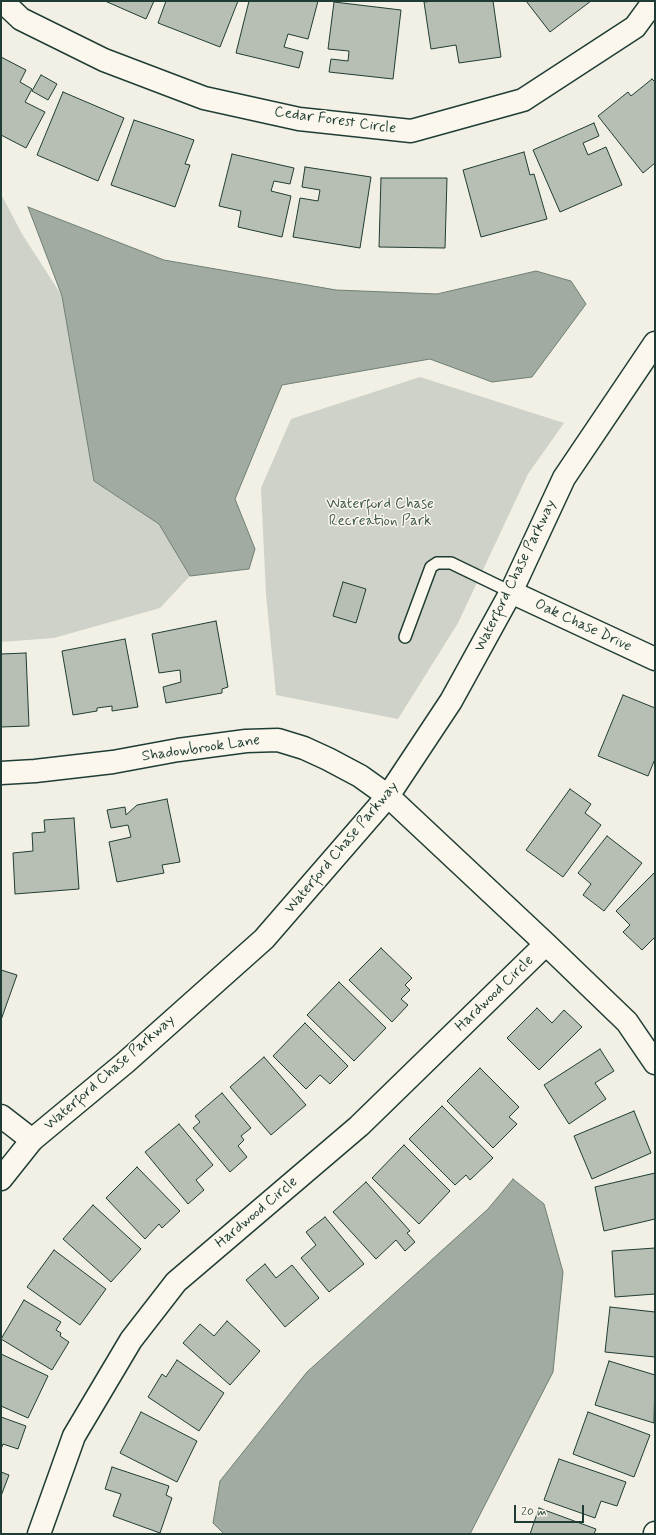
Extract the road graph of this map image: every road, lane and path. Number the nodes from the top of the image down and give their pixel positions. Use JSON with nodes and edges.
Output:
{"nodes":[{"id":1,"x":2,"y":1,"type":"edge"},
{"id":2,"x":654,"y":1,"type":"edge"},
{"id":3,"x":655,"y":343,"type":"edge"},
{"id":4,"x":511,"y":592,"type":"junction"},
{"id":5,"x":405,"y":637,"type":"dead end"},
{"id":6,"x":655,"y":659,"type":"edge"},
{"id":7,"x":1,"y":772,"type":"edge"},
{"id":8,"x":388,"y":796,"type":"junction"},
{"id":9,"x":546,"y":944,"type":"junction"},
{"id":10,"x":655,"y":1063,"type":"edge"},
{"id":11,"x":1,"y":1116,"type":"edge"},
{"id":12,"x":32,"y":1140,"type":"junction"},
{"id":13,"x":1,"y":1179,"type":"edge"},
{"id":14,"x":39,"y":1534,"type":"edge"}],
"edges":[{"from":1,"to":2,"type":"street","name":"Cedar Forest Circle"},
{"from":3,"to":4,"type":"street","name":"Waterford Chase Parkway"},
{"from":4,"to":5,"type":"lane"},
{"from":4,"to":6,"type":"street","name":"Oak Chase Drive"},
{"from":4,"to":8,"type":"street","name":"Waterford Chase Parkway"},
{"from":7,"to":8,"type":"street","name":"Shadowbrook Lane"},
{"from":8,"to":9,"type":"street","name":"Hardwood Circle"},
{"from":8,"to":12,"type":"street","name":"Waterford Chase Parkway"},
{"from":9,"to":10,"type":"street","name":"Hardwood Circle"},
{"from":9,"to":14,"type":"street","name":"Hardwood Circle"},
{"from":11,"to":12,"type":"street"},
{"from":12,"to":13,"type":"street","name":"Waterford Chase Parkway"}]}
